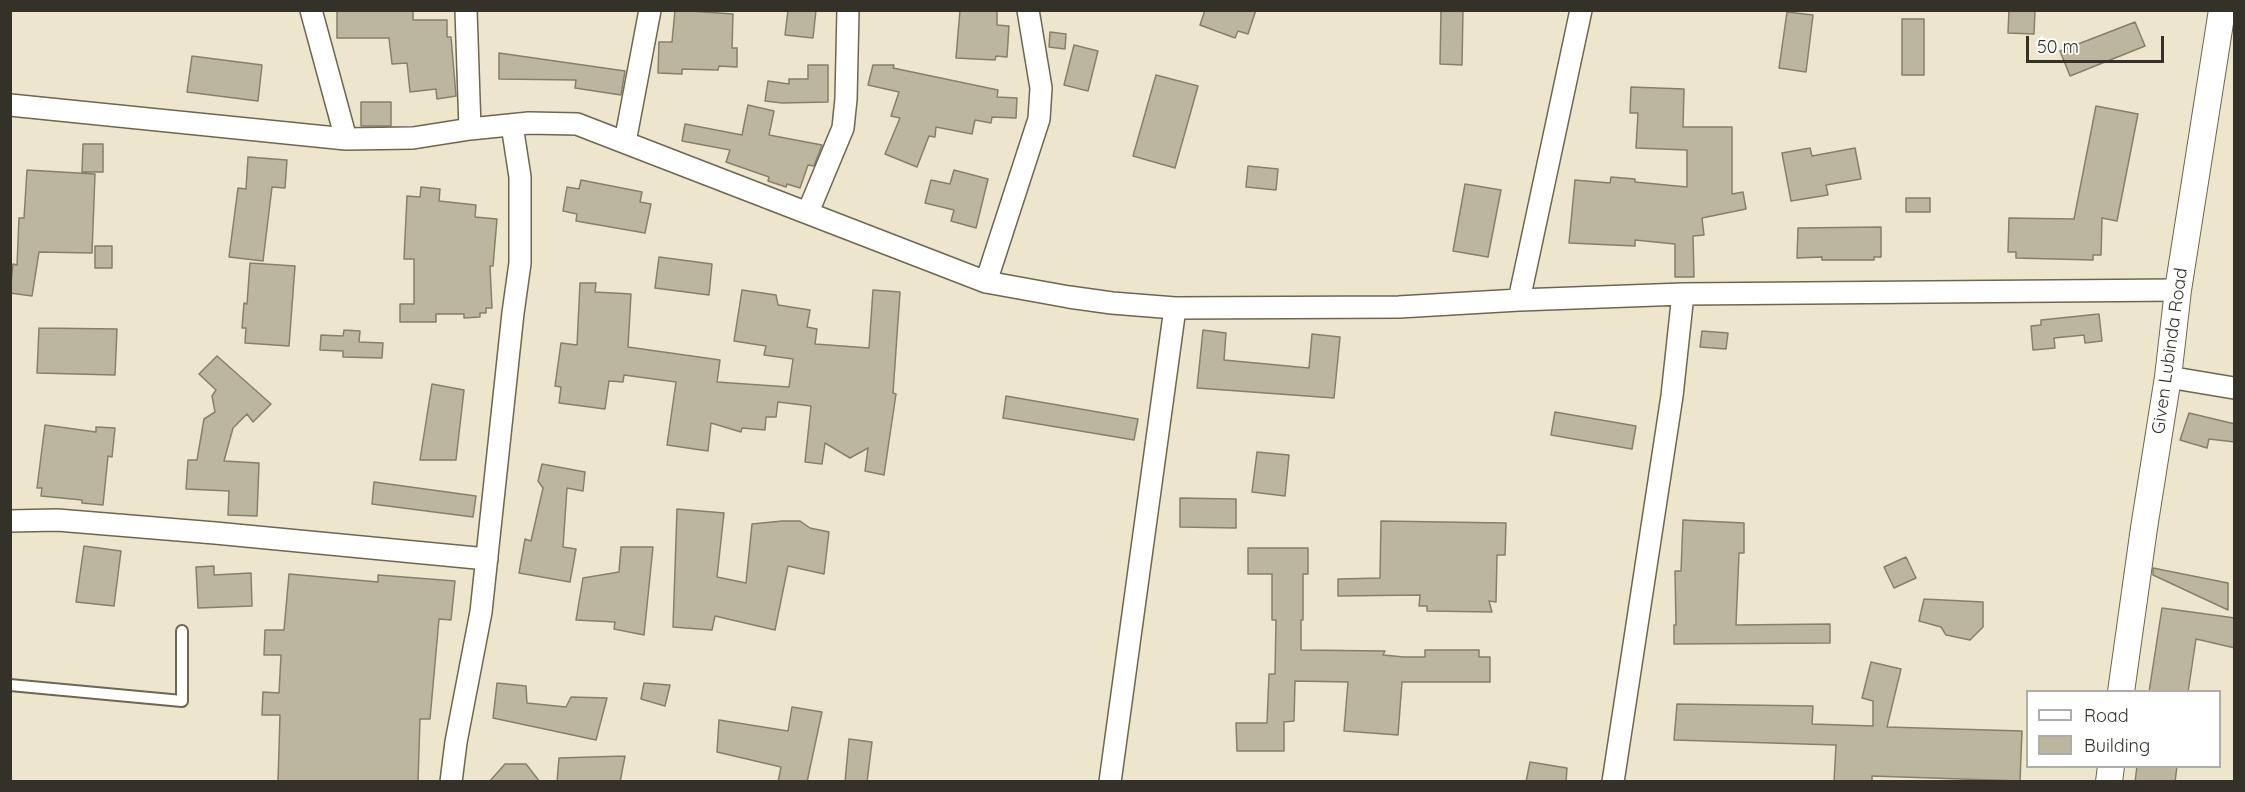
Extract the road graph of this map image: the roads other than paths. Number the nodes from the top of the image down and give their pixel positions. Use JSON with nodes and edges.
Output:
{"nodes":[{"id":1,"x":311,"y":10,"type":"edge"},
{"id":2,"x":466,"y":10,"type":"edge"},
{"id":3,"x":650,"y":10,"type":"edge"},
{"id":4,"x":848,"y":10,"type":"edge"},
{"id":5,"x":1028,"y":10,"type":"edge"},
{"id":6,"x":1581,"y":10,"type":"edge"},
{"id":7,"x":2221,"y":11,"type":"edge"},
{"id":8,"x":10,"y":105,"type":"edge"},
{"id":9,"x":512,"y":125,"type":"junction"},
{"id":10,"x":470,"y":129,"type":"junction"},
{"id":11,"x":346,"y":139,"type":"junction"},
{"id":12,"x":625,"y":142,"type":"junction"},
{"id":13,"x":808,"y":212,"type":"junction"},
{"id":14,"x":986,"y":282,"type":"junction"},
{"id":15,"x":2178,"y":290,"type":"junction"},
{"id":16,"x":1683,"y":294,"type":"junction"},
{"id":17,"x":1519,"y":300,"type":"junction"},
{"id":18,"x":1175,"y":308,"type":"junction"},
{"id":19,"x":2168,"y":377,"type":"junction"},
{"id":20,"x":2235,"y":388,"type":"edge"},
{"id":21,"x":10,"y":521,"type":"edge"},
{"id":22,"x":487,"y":559,"type":"junction"},
{"id":23,"x":182,"y":631,"type":"dead end"},
{"id":24,"x":10,"y":686,"type":"edge"},
{"id":25,"x":2121,"y":690,"type":"edge"},
{"id":26,"x":451,"y":782,"type":"edge"},
{"id":27,"x":1110,"y":782,"type":"edge"},
{"id":28,"x":1613,"y":782,"type":"edge"}],
"edges":[{"from":1,"to":11,"type":"street"},
{"from":2,"to":10,"type":"street"},
{"from":3,"to":12,"type":"street"},
{"from":4,"to":13,"type":"street"},
{"from":5,"to":14,"type":"street"},
{"from":6,"to":17,"type":"street"},
{"from":7,"to":15,"type":"street","name":"Given Lubinda Road"},
{"from":8,"to":11,"type":"street"},
{"from":9,"to":10,"type":"street"},
{"from":9,"to":12,"type":"street"},
{"from":9,"to":22,"type":"street"},
{"from":10,"to":11,"type":"street"},
{"from":12,"to":13,"type":"street"},
{"from":13,"to":14,"type":"street"},
{"from":14,"to":18,"type":"street"},
{"from":15,"to":16,"type":"street"},
{"from":15,"to":19,"type":"street","name":"Given Lubinda Road"},
{"from":16,"to":17,"type":"street"},
{"from":16,"to":28,"type":"street"},
{"from":17,"to":18,"type":"street"},
{"from":18,"to":27,"type":"street"},
{"from":19,"to":20,"type":"street"},
{"from":19,"to":25,"type":"street","name":"Given Lubinda Road"},
{"from":21,"to":22,"type":"street"},
{"from":22,"to":26,"type":"street"},
{"from":23,"to":24,"type":"lane"}]}
